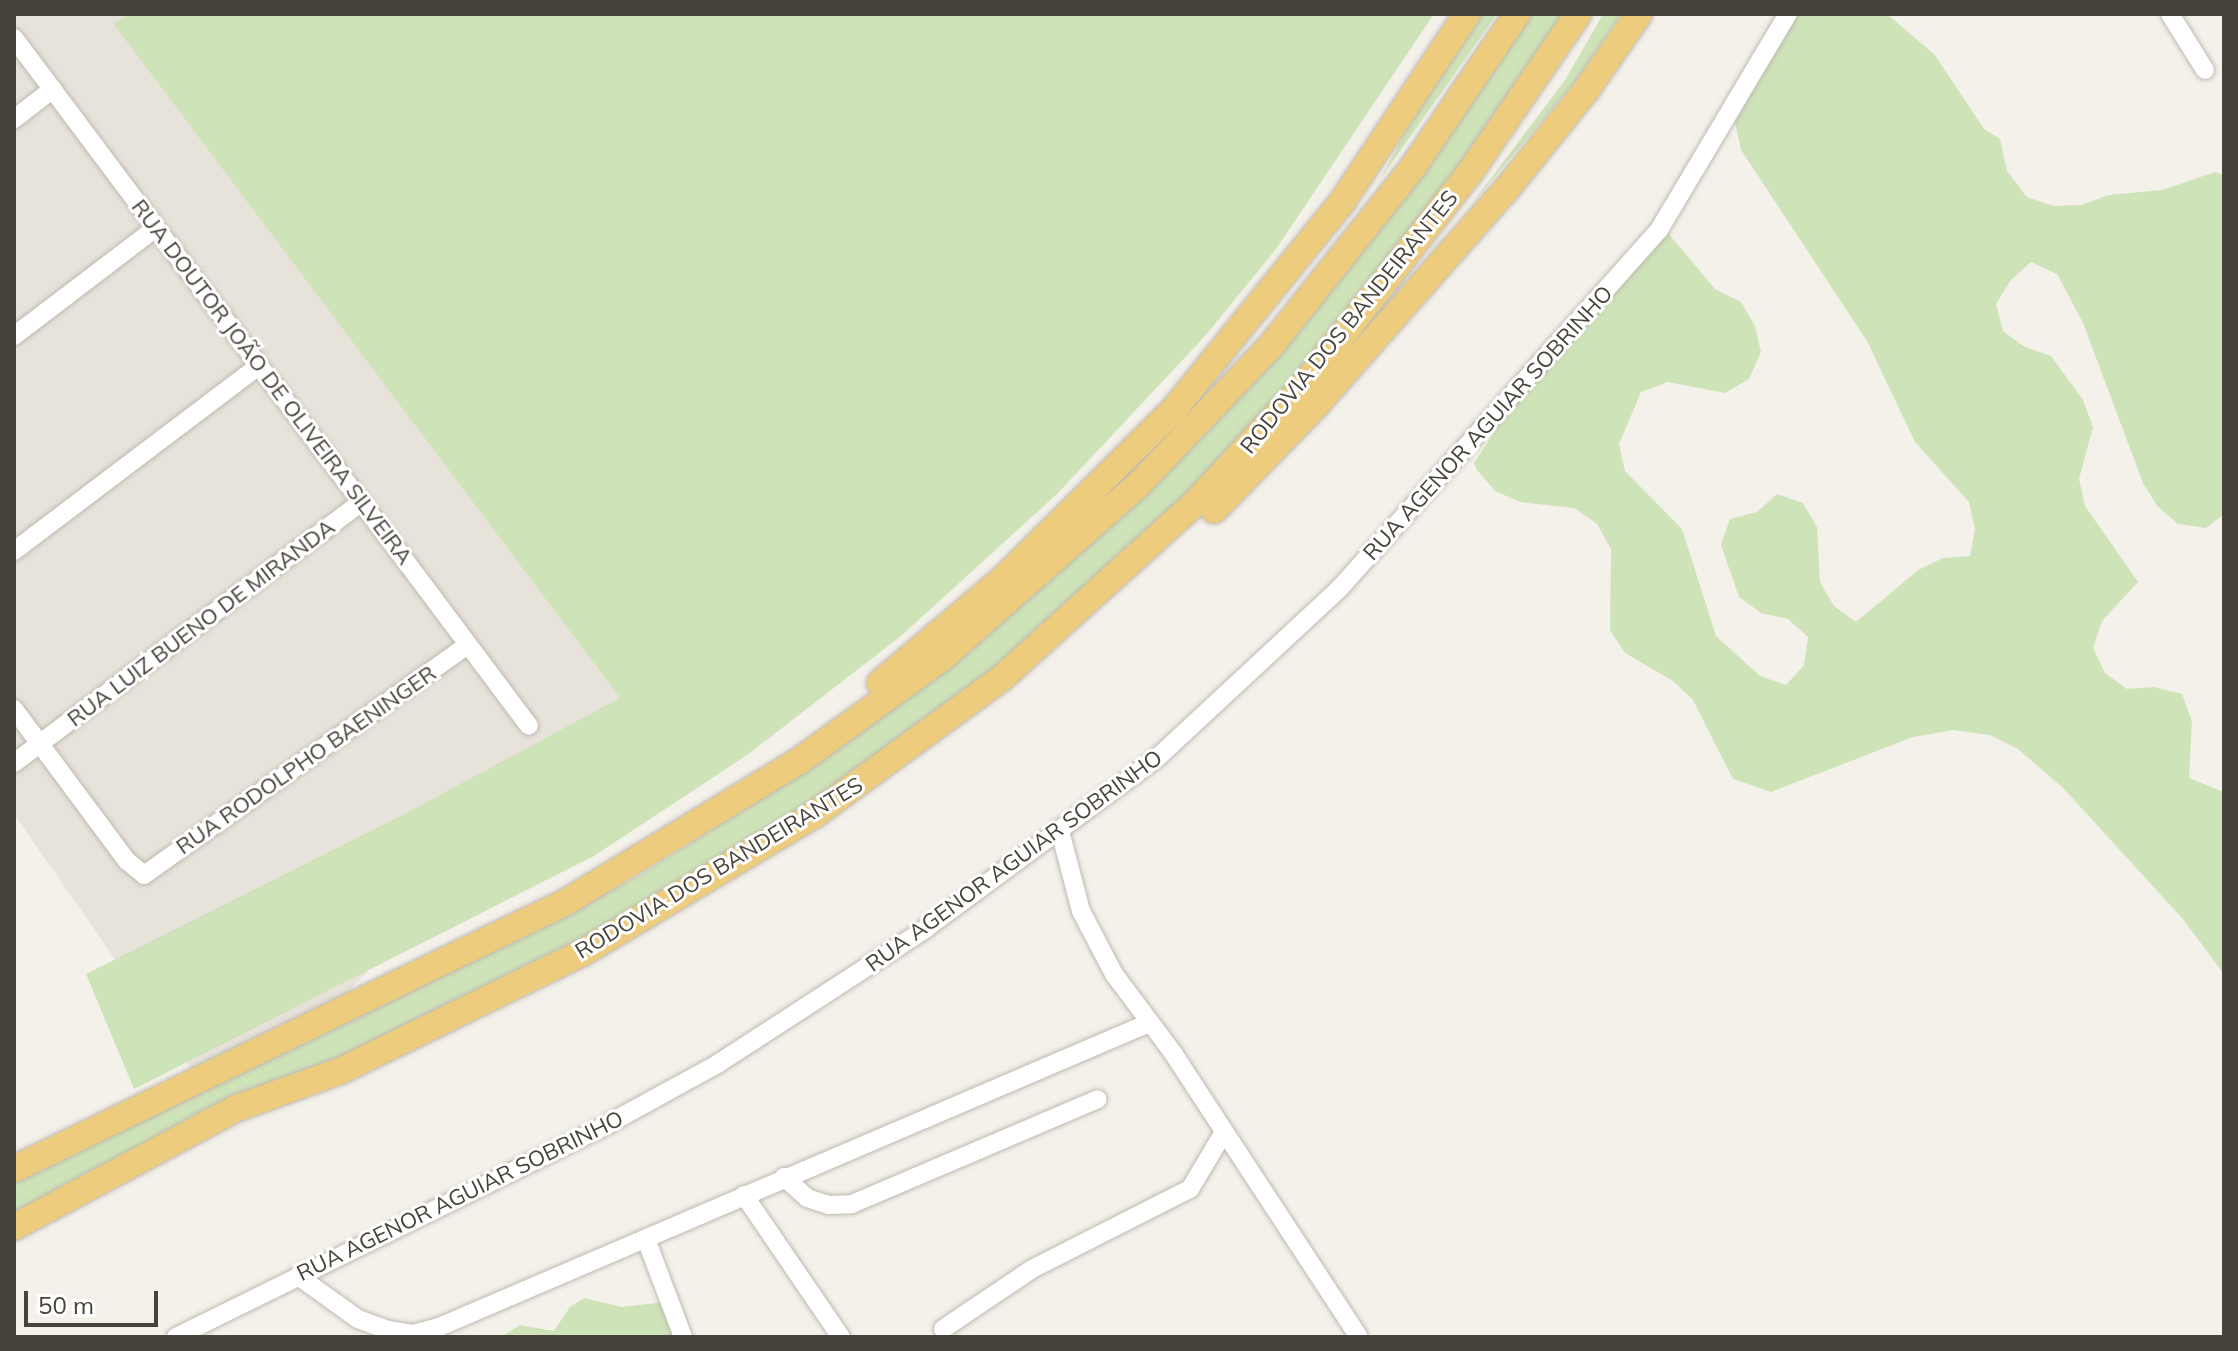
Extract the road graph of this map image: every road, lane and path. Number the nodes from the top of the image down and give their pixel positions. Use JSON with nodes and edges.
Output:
{"nodes":[{"id":1,"x":1452,"y":14,"type":"edge"},
{"id":2,"x":1467,"y":14,"type":"edge"},
{"id":3,"x":1517,"y":14,"type":"edge"},
{"id":4,"x":1578,"y":14,"type":"edge"},
{"id":5,"x":1639,"y":14,"type":"edge"},
{"id":6,"x":1788,"y":14,"type":"edge"},
{"id":7,"x":2170,"y":14,"type":"edge"},
{"id":8,"x":14,"y":38,"type":"edge"},
{"id":9,"x":2205,"y":70,"type":"dead end"},
{"id":10,"x":53,"y":89,"type":"junction"},
{"id":11,"x":1414,"y":93,"type":"junction"},
{"id":12,"x":14,"y":119,"type":"edge"},
{"id":13,"x":156,"y":228,"type":"junction"},
{"id":14,"x":14,"y":336,"type":"edge"},
{"id":15,"x":257,"y":367,"type":"junction"},
{"id":16,"x":362,"y":502,"type":"junction"},
{"id":17,"x":14,"y":551,"type":"edge"},
{"id":18,"x":468,"y":645,"type":"junction"},
{"id":19,"x":14,"y":709,"type":"edge"},
{"id":20,"x":529,"y":726,"type":"dead end"},
{"id":21,"x":40,"y":744,"type":"junction"},
{"id":22,"x":14,"y":763,"type":"edge"},
{"id":23,"x":1060,"y":831,"type":"junction"},
{"id":24,"x":747,"y":856,"type":"junction"},
{"id":25,"x":1149,"y":1023,"type":"junction"},
{"id":26,"x":1098,"y":1099,"type":"dead end"},
{"id":27,"x":111,"y":1123,"type":"junction"},
{"id":28,"x":1224,"y":1132,"type":"junction"},
{"id":29,"x":14,"y":1169,"type":"edge"},
{"id":30,"x":784,"y":1177,"type":"junction"},
{"id":31,"x":744,"y":1195,"type":"junction"},
{"id":32,"x":14,"y":1227,"type":"edge"},
{"id":33,"x":646,"y":1239,"type":"junction"},
{"id":34,"x":298,"y":1276,"type":"junction"},
{"id":35,"x":943,"y":1329,"type":"dead end"},
{"id":36,"x":176,"y":1337,"type":"edge"},
{"id":37,"x":683,"y":1337,"type":"edge"},
{"id":38,"x":841,"y":1337,"type":"edge"},
{"id":39,"x":1359,"y":1337,"type":"edge"}],
"edges":[{"from":1,"to":11,"type":"highway"},
{"from":2,"to":11,"type":"highway"},
{"from":3,"to":27,"type":"highway","name":"RODOVIA DOS BANDEIRANTES"},
{"from":4,"to":24,"type":"highway","name":"RODOVIA DOS BANDEIRANTES"},
{"from":5,"to":24,"type":"highway"},
{"from":6,"to":23,"type":"street","name":"RUA AGENOR AGUIAR SOBRINHO"},
{"from":7,"to":9,"type":"street"},
{"from":8,"to":10,"type":"street","name":"RUA DOUTOR JOÃO DE OLIVEIRA SILVEIRA"},
{"from":10,"to":12,"type":"street"},
{"from":10,"to":13,"type":"street","name":"RUA DOUTOR JOÃO DE OLIVEIRA SILVEIRA"},
{"from":11,"to":27,"type":"highway"},
{"from":13,"to":14,"type":"street"},
{"from":13,"to":15,"type":"street","name":"RUA DOUTOR JOÃO DE OLIVEIRA SILVEIRA"},
{"from":15,"to":16,"type":"street","name":"RUA DOUTOR JOÃO DE OLIVEIRA SILVEIRA"},
{"from":15,"to":17,"type":"street"},
{"from":16,"to":18,"type":"street","name":"RUA DOUTOR JOÃO DE OLIVEIRA SILVEIRA"},
{"from":16,"to":21,"type":"street","name":"RUA LUIZ BUENO DE MIRANDA"},
{"from":18,"to":20,"type":"street","name":"RUA DOUTOR JOÃO DE OLIVEIRA SILVEIRA"},
{"from":18,"to":21,"type":"street","name":"RUA RODOLPHO BAENINGER"},
{"from":19,"to":21,"type":"street"},
{"from":21,"to":22,"type":"street","name":"RUA LUIZ BUENO DE MIRANDA"},
{"from":23,"to":25,"type":"street"},
{"from":23,"to":34,"type":"street","name":"RUA AGENOR AGUIAR SOBRINHO"},
{"from":24,"to":32,"type":"highway","name":"RODOVIA DOS BANDEIRANTES"},
{"from":25,"to":28,"type":"street"},
{"from":25,"to":30,"type":"street"},
{"from":26,"to":30,"type":"street"},
{"from":27,"to":29,"type":"highway","name":"RODOVIA DOS BANDEIRANTES"},
{"from":28,"to":35,"type":"street"},
{"from":28,"to":39,"type":"street"},
{"from":30,"to":31,"type":"street"},
{"from":31,"to":33,"type":"street"},
{"from":31,"to":38,"type":"street"},
{"from":33,"to":34,"type":"street"},
{"from":33,"to":37,"type":"street"},
{"from":34,"to":36,"type":"street","name":"RUA AGENOR AGUIAR SOBRINHO"}]}
